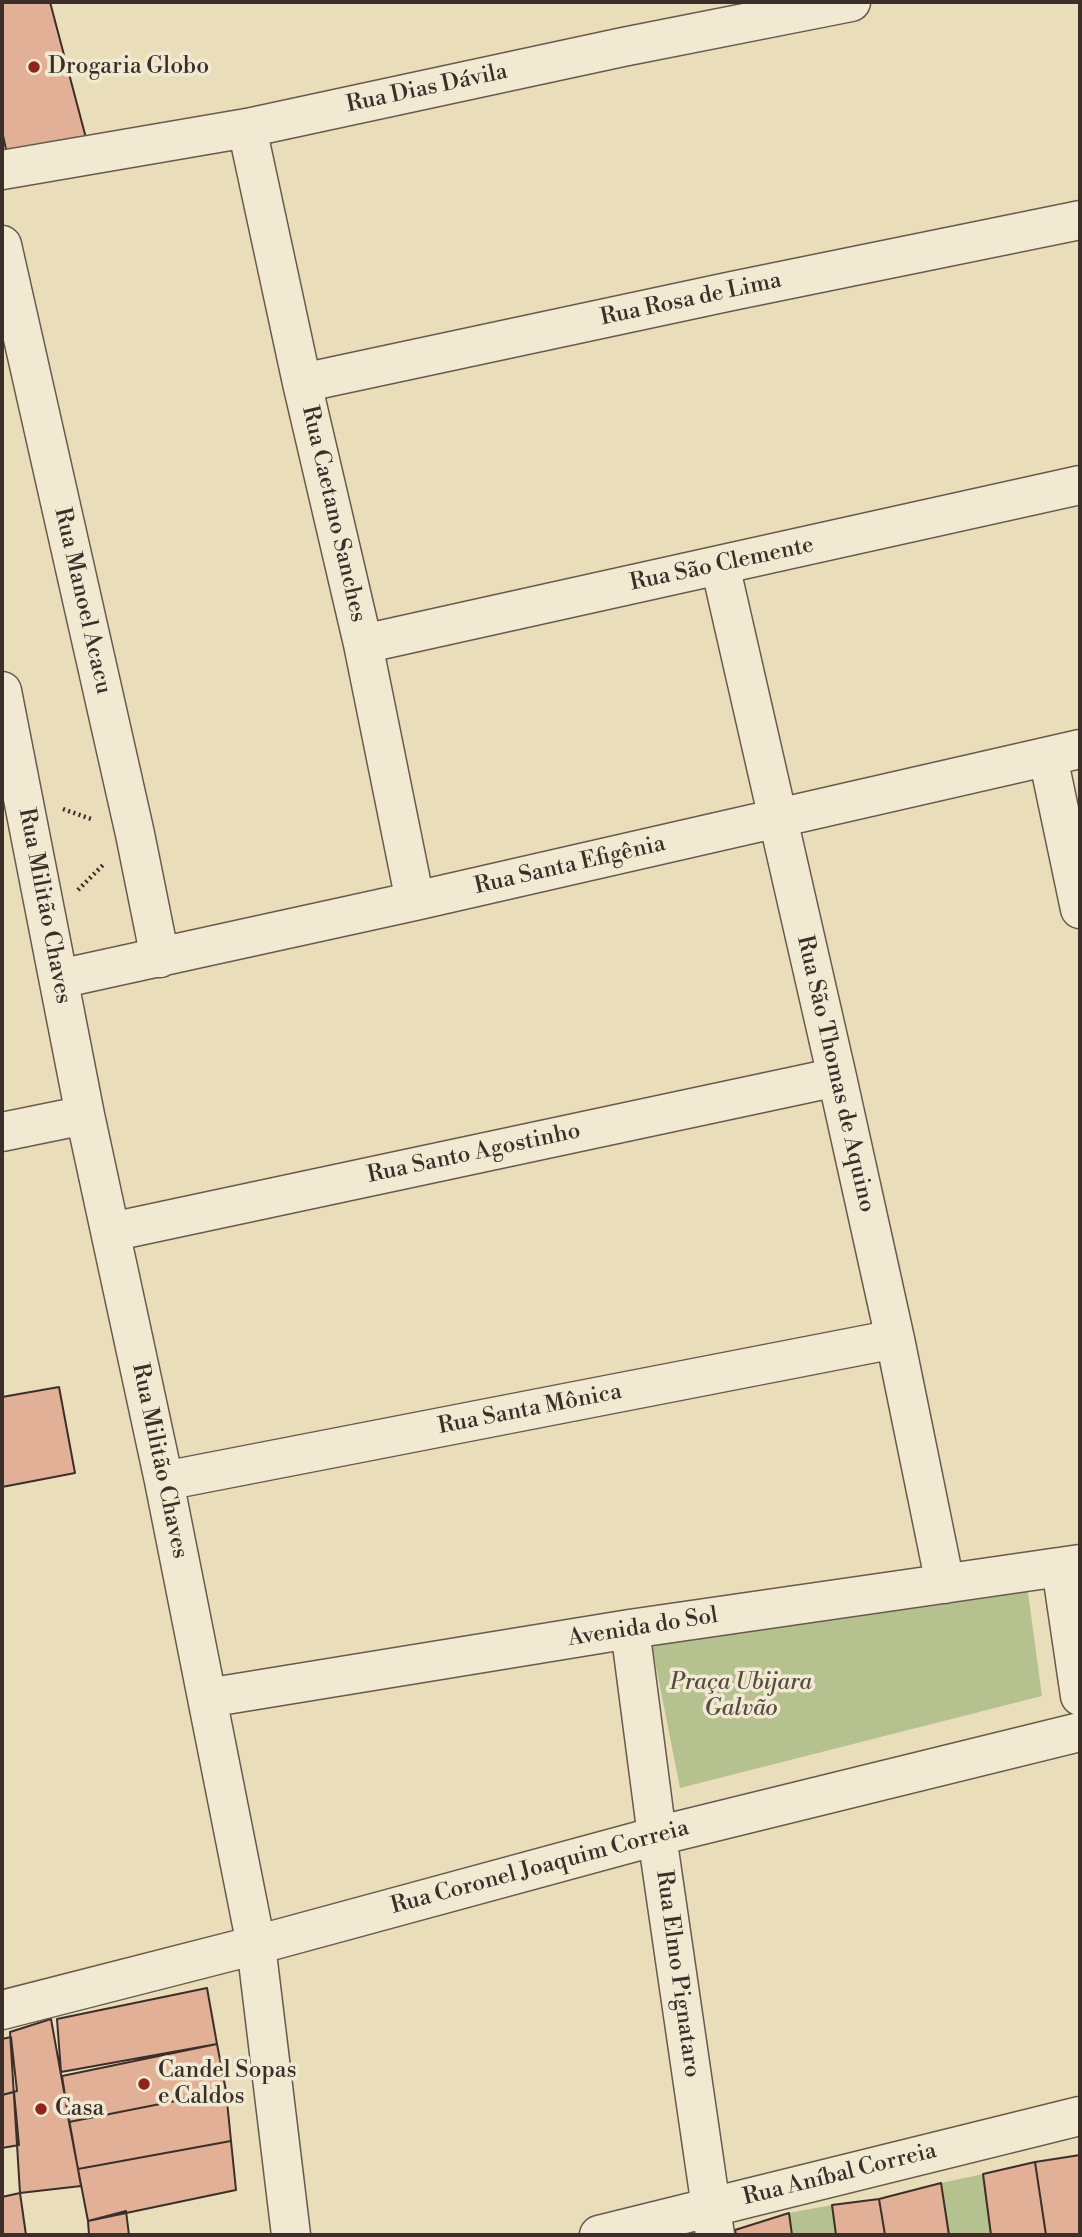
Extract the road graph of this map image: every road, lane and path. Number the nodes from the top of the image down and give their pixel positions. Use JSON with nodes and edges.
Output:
{"nodes":[{"id":1,"x":850,"y":2,"type":"edge"},
{"id":2,"x":247,"y":128,"type":"junction"},
{"id":3,"x":2,"y":170,"type":"edge"},
{"id":4,"x":1080,"y":220,"type":"edge"},
{"id":5,"x":2,"y":245,"type":"edge"},
{"id":6,"x":302,"y":383,"type":"junction"},
{"id":7,"x":1080,"y":485,"type":"edge"},
{"id":8,"x":720,"y":565,"type":"junction"},
{"id":9,"x":363,"y":644,"type":"junction"},
{"id":10,"x":2,"y":691,"type":"edge"},
{"id":11,"x":1064,"y":753,"type":"edge"},
{"id":12,"x":22,"y":795,"type":"junction"},
{"id":13,"x":777,"y":819,"type":"junction"},
{"id":14,"x":135,"y":834,"type":"junction"},
{"id":15,"x":415,"y":901,"type":"junction"},
{"id":16,"x":1080,"y":909,"type":"edge"},
{"id":17,"x":47,"y":920,"type":"junction"},
{"id":18,"x":160,"y":958,"type":"junction"},
{"id":19,"x":58,"y":979,"type":"junction"},
{"id":20,"x":837,"y":1077,"type":"junction"},
{"id":21,"x":85,"y":1115,"type":"junction"},
{"id":22,"x":2,"y":1132,"type":"edge"},
{"id":23,"x":111,"y":1232,"type":"junction"},
{"id":24,"x":895,"y":1339,"type":"junction"},
{"id":25,"x":164,"y":1481,"type":"junction"},
{"id":26,"x":1071,"y":1566,"type":"edge"},
{"id":27,"x":945,"y":1584,"type":"junction"},
{"id":28,"x":630,"y":1629,"type":"junction"},
{"id":29,"x":1080,"y":1696,"type":"edge"},
{"id":30,"x":207,"y":1698,"type":"junction"},
{"id":31,"x":1080,"y":1732,"type":"edge"},
{"id":32,"x":657,"y":1836,"type":"junction"},
{"id":33,"x":256,"y":1945,"type":"junction"},
{"id":34,"x":2,"y":2010,"type":"edge"},
{"id":35,"x":1080,"y":2116,"type":"edge"},
{"id":36,"x":713,"y":2221,"type":"edge"},
{"id":37,"x":291,"y":2235,"type":"edge"},
{"id":38,"x":599,"y":2235,"type":"edge"}],
"edges":[{"from":1,"to":2,"type":"street","name":"Rua Dias Dávila"},
{"from":2,"to":3,"type":"street","name":"Rua Dias Dávila"},
{"from":2,"to":6,"type":"street","name":"Rua Caetano Sanches"},
{"from":4,"to":6,"type":"street","name":"Rua Rosa de Lima"},
{"from":5,"to":14,"type":"street","name":"Rua Manoel Acacu"},
{"from":6,"to":9,"type":"street","name":"Rua Caetano Sanches"},
{"from":7,"to":8,"type":"street","name":"Rua São Clemente"},
{"from":8,"to":9,"type":"street","name":"Rua São Clemente"},
{"from":8,"to":13,"type":"street","name":"Rua São Thomas de Aquino"},
{"from":9,"to":15,"type":"street","name":"Rua Caetano Sanches"},
{"from":10,"to":12,"type":"street","name":"Rua Militão Chaves"},
{"from":11,"to":13,"type":"street","name":"Rua Santa Efigênia"},
{"from":11,"to":16,"type":"street"},
{"from":12,"to":14,"type":"path"},
{"from":12,"to":17,"type":"street","name":"Rua Militão Chaves"},
{"from":13,"to":15,"type":"street","name":"Rua Santa Efigênia"},
{"from":13,"to":20,"type":"street","name":"Rua São Thomas de Aquino"},
{"from":14,"to":17,"type":"path"},
{"from":14,"to":18,"type":"street","name":"Rua Manoel Acacu"},
{"from":15,"to":18,"type":"street","name":"Rua Santa Efigênia"},
{"from":17,"to":19,"type":"street","name":"Rua Militão Chaves"},
{"from":18,"to":19,"type":"street","name":"Rua Santa Efigênia"},
{"from":19,"to":21,"type":"street","name":"Rua Militão Chaves"},
{"from":20,"to":23,"type":"street","name":"Rua Santo Agostinho"},
{"from":20,"to":24,"type":"street","name":"Rua São Thomas de Aquino"},
{"from":21,"to":22,"type":"street"},
{"from":21,"to":23,"type":"street","name":"Rua Militão Chaves"},
{"from":23,"to":25,"type":"street","name":"Rua Militão Chaves"},
{"from":24,"to":25,"type":"street","name":"Rua Santa Mônica"},
{"from":24,"to":27,"type":"street","name":"Rua São Thomas de Aquino"},
{"from":25,"to":30,"type":"street","name":"Rua Militão Chaves"},
{"from":26,"to":27,"type":"street","name":"Avenida do Sol"},
{"from":26,"to":29,"type":"street"},
{"from":27,"to":28,"type":"street","name":"Avenida do Sol"},
{"from":28,"to":30,"type":"street","name":"Avenida do Sol"},
{"from":28,"to":32,"type":"street","name":"Rua Elmo Pignataro"},
{"from":30,"to":33,"type":"street","name":"Rua Militão Chaves"},
{"from":31,"to":32,"type":"street","name":"Rua Coronel Joaquim Correia"},
{"from":32,"to":33,"type":"street","name":"Rua Coronel Joaquim Correia"},
{"from":32,"to":36,"type":"street","name":"Rua Elmo Pignataro"},
{"from":33,"to":34,"type":"street","name":"Rua Coronel Joaquim Correia"},
{"from":33,"to":37,"type":"street","name":"Rua Militão Chaves"},
{"from":35,"to":36,"type":"street","name":"Rua Aníbal Correia"},
{"from":36,"to":38,"type":"street","name":"Rua Aníbal Correia"}]}
